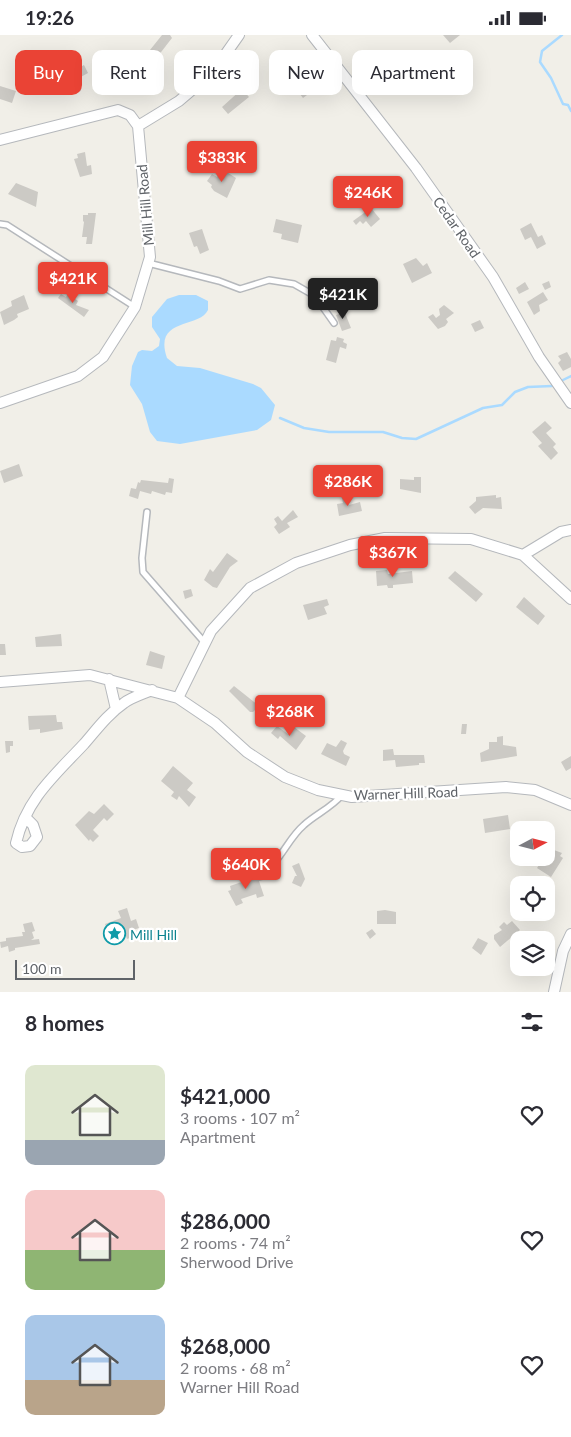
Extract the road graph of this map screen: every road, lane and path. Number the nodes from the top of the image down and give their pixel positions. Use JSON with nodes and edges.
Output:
{"nodes":[{"id":1,"x":239,"y":35,"type":"edge"},
{"id":2,"x":312,"y":35,"type":"edge"},
{"id":3,"x":138,"y":126,"type":"junction"},
{"id":4,"x":0,"y":140,"type":"edge"},
{"id":5,"x":0,"y":224,"type":"edge"},
{"id":6,"x":148,"y":263,"type":"junction"},
{"id":7,"x":135,"y":307,"type":"junction"},
{"id":8,"x":334,"y":323,"type":"dead end"},
{"id":9,"x":0,"y":403,"type":"edge"},
{"id":10,"x":571,"y":403,"type":"edge"},
{"id":11,"x":147,"y":512,"type":"dead end"},
{"id":12,"x":571,"y":530,"type":"edge"},
{"id":13,"x":523,"y":555,"type":"junction"},
{"id":14,"x":571,"y":599,"type":"edge"},
{"id":15,"x":205,"y":643,"type":"junction"},
{"id":16,"x":109,"y":679,"type":"junction"},
{"id":17,"x":0,"y":682,"type":"edge"},
{"id":18,"x":152,"y":690,"type":"junction"},
{"id":19,"x":178,"y":698,"type":"junction"},
{"id":20,"x":116,"y":709,"type":"junction"},
{"id":21,"x":342,"y":795,"type":"junction"},
{"id":22,"x":571,"y":805,"type":"edge"},
{"id":23,"x":26,"y":818,"type":"dead end"},
{"id":24,"x":234,"y":866,"type":"dead end"},
{"id":25,"x":571,"y":934,"type":"edge"},
{"id":26,"x":554,"y":992,"type":"edge"}],
"edges":[{"from":1,"to":3,"type":"street"},
{"from":2,"to":10,"type":"street","name":"Cedar Road"},
{"from":3,"to":4,"type":"street"},
{"from":3,"to":6,"type":"street","name":"Mill Hill Road"},
{"from":5,"to":7,"type":"lane"},
{"from":6,"to":7,"type":"street","name":"Mill Hill Road"},
{"from":6,"to":8,"type":"lane"},
{"from":7,"to":9,"type":"street","name":"Mill Hill Road"},
{"from":11,"to":15,"type":"lane"},
{"from":12,"to":13,"type":"street"},
{"from":13,"to":14,"type":"street"},
{"from":13,"to":15,"type":"street"},
{"from":15,"to":19,"type":"street"},
{"from":16,"to":17,"type":"street","name":"Warner Hill Road"},
{"from":16,"to":18,"type":"street","name":"Warner Hill Road"},
{"from":16,"to":20,"type":"street"},
{"from":18,"to":19,"type":"street","name":"Warner Hill Road"},
{"from":18,"to":20,"type":"street"},
{"from":19,"to":21,"type":"street","name":"Warner Hill Road"},
{"from":20,"to":23,"type":"street"},
{"from":21,"to":22,"type":"street","name":"Warner Hill Road"},
{"from":21,"to":24,"type":"lane"},
{"from":25,"to":26,"type":"street"}]}
